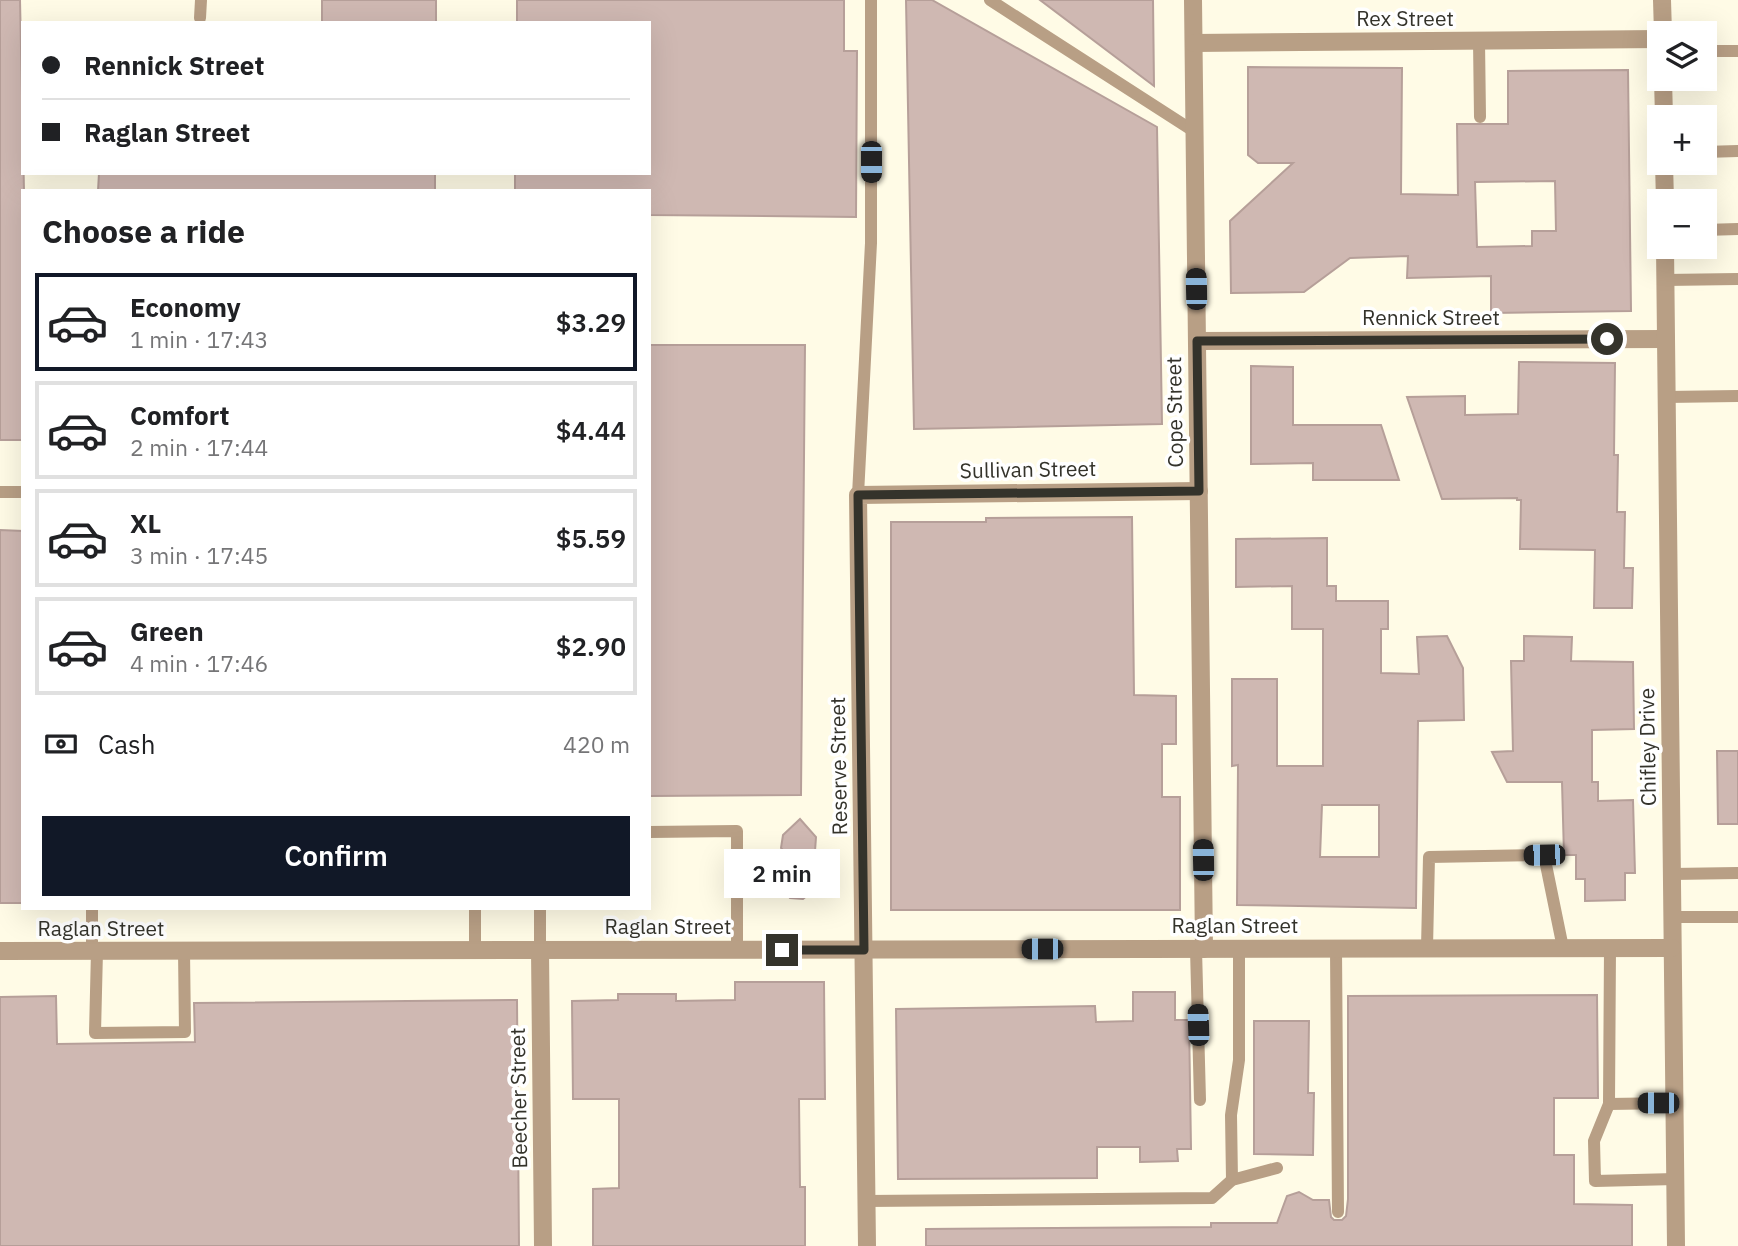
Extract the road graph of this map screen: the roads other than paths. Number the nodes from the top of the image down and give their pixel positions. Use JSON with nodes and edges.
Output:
{"nodes":[{"id":1,"x":201,"y":0,"type":"edge"},
{"id":2,"x":872,"y":0,"type":"edge"},
{"id":3,"x":990,"y":0,"type":"edge"},
{"id":4,"x":1193,"y":0,"type":"edge"},
{"id":5,"x":1662,"y":0,"type":"edge"},
{"id":6,"x":200,"y":18,"type":"dead end"},
{"id":7,"x":1663,"y":21,"type":"edge"},
{"id":8,"x":1647,"y":39,"type":"edge"},
{"id":9,"x":1479,"y":41,"type":"junction"},
{"id":10,"x":1194,"y":43,"type":"junction"},
{"id":11,"x":1717,"y":51,"type":"edge"},
{"id":12,"x":1738,"y":51,"type":"edge"},
{"id":13,"x":1480,"y":117,"type":"dead end"},
{"id":14,"x":1195,"y":132,"type":"junction"},
{"id":15,"x":1738,"y":151,"type":"edge"},
{"id":16,"x":1717,"y":152,"type":"edge"},
{"id":17,"x":1717,"y":229,"type":"edge"},
{"id":18,"x":1738,"y":229,"type":"edge"},
{"id":19,"x":1665,"y":259,"type":"edge"},
{"id":20,"x":1738,"y":279,"type":"edge"},
{"id":21,"x":1665,"y":280,"type":"junction"},
{"id":22,"x":1666,"y":339,"type":"junction"},
{"id":23,"x":1197,"y":341,"type":"junction"},
{"id":24,"x":1738,"y":396,"type":"edge"},
{"id":25,"x":1667,"y":397,"type":"junction"},
{"id":26,"x":1199,"y":491,"type":"junction"},
{"id":27,"x":0,"y":492,"type":"edge"},
{"id":28,"x":21,"y":492,"type":"edge"},
{"id":29,"x":858,"y":495,"type":"junction"},
{"id":30,"x":651,"y":832,"type":"edge"},
{"id":31,"x":1738,"y":873,"type":"edge"},
{"id":32,"x":1672,"y":874,"type":"junction"},
{"id":33,"x":92,"y":910,"type":"edge"},
{"id":34,"x":475,"y":910,"type":"edge"},
{"id":35,"x":540,"y":910,"type":"edge"},
{"id":36,"x":1672,"y":917,"type":"junction"},
{"id":37,"x":1738,"y":917,"type":"edge"},
{"id":38,"x":1427,"y":948,"type":"junction"},
{"id":39,"x":1563,"y":948,"type":"junction"},
{"id":40,"x":1610,"y":948,"type":"junction"},
{"id":41,"x":1672,"y":948,"type":"junction"},
{"id":42,"x":1200,"y":949,"type":"junction"},
{"id":43,"x":1239,"y":949,"type":"junction"},
{"id":44,"x":1336,"y":949,"type":"junction"},
{"id":45,"x":475,"y":950,"type":"junction"},
{"id":46,"x":540,"y":950,"type":"junction"},
{"id":47,"x":737,"y":950,"type":"junction"},
{"id":48,"x":864,"y":950,"type":"junction"},
{"id":49,"x":0,"y":951,"type":"edge"},
{"id":50,"x":95,"y":951,"type":"junction"},
{"id":51,"x":184,"y":951,"type":"junction"},
{"id":52,"x":1200,"y":1100,"type":"dead end"},
{"id":53,"x":1674,"y":1103,"type":"junction"},
{"id":54,"x":1609,"y":1104,"type":"junction"},
{"id":55,"x":1277,"y":1168,"type":"dead end"},
{"id":56,"x":1675,"y":1179,"type":"junction"},
{"id":57,"x":1232,"y":1180,"type":"junction"},
{"id":58,"x":866,"y":1201,"type":"junction"},
{"id":59,"x":1338,"y":1212,"type":"dead end"},
{"id":60,"x":543,"y":1246,"type":"edge"},
{"id":61,"x":867,"y":1246,"type":"edge"},
{"id":62,"x":1676,"y":1246,"type":"edge"}],
"edges":[{"from":1,"to":6,"type":"lane"},
{"from":2,"to":29,"type":"lane"},
{"from":3,"to":14,"type":"lane"},
{"from":4,"to":10,"type":"street","name":"Cope Street"},
{"from":5,"to":7,"type":"street"},
{"from":8,"to":9,"type":"street","name":"Rex Street"},
{"from":9,"to":10,"type":"street","name":"Rex Street"},
{"from":9,"to":13,"type":"lane"},
{"from":10,"to":14,"type":"street","name":"Cope Street"},
{"from":11,"to":12,"type":"lane"},
{"from":14,"to":23,"type":"street","name":"Cope Street"},
{"from":15,"to":16,"type":"lane"},
{"from":17,"to":18,"type":"lane"},
{"from":19,"to":21,"type":"street","name":"Chifley Drive"},
{"from":20,"to":21,"type":"lane"},
{"from":21,"to":22,"type":"street","name":"Chifley Drive"},
{"from":22,"to":23,"type":"street","name":"Rennick Street"},
{"from":22,"to":25,"type":"street","name":"Chifley Drive"},
{"from":23,"to":26,"type":"street","name":"Cope Street"},
{"from":24,"to":25,"type":"lane"},
{"from":25,"to":32,"type":"street","name":"Chifley Drive"},
{"from":26,"to":29,"type":"street","name":"Sullivan Street"},
{"from":26,"to":42,"type":"street","name":"Cope Street"},
{"from":27,"to":28,"type":"lane"},
{"from":29,"to":48,"type":"street","name":"Reserve Street"},
{"from":30,"to":47,"type":"lane"},
{"from":31,"to":32,"type":"lane"},
{"from":32,"to":36,"type":"street","name":"Chifley Drive"},
{"from":33,"to":50,"type":"lane"},
{"from":34,"to":45,"type":"lane"},
{"from":35,"to":46,"type":"lane"},
{"from":36,"to":37,"type":"lane"},
{"from":36,"to":41,"type":"street","name":"Chifley Drive"},
{"from":38,"to":39,"type":"street","name":"Raglan Street"},
{"from":38,"to":39,"type":"lane"},
{"from":38,"to":44,"type":"street","name":"Raglan Street"},
{"from":39,"to":40,"type":"street","name":"Raglan Street"},
{"from":40,"to":41,"type":"street","name":"Raglan Street"},
{"from":40,"to":54,"type":"lane"},
{"from":41,"to":53,"type":"street","name":"Chifley Drive"},
{"from":42,"to":43,"type":"street","name":"Raglan Street"},
{"from":42,"to":48,"type":"street","name":"Raglan Street"},
{"from":42,"to":52,"type":"lane"},
{"from":43,"to":44,"type":"street","name":"Raglan Street"},
{"from":43,"to":57,"type":"lane"},
{"from":44,"to":59,"type":"lane"},
{"from":45,"to":46,"type":"street","name":"Raglan Street"},
{"from":45,"to":51,"type":"street","name":"Raglan Street"},
{"from":46,"to":47,"type":"street","name":"Raglan Street"},
{"from":46,"to":60,"type":"street","name":"Beecher Street"},
{"from":47,"to":48,"type":"street","name":"Raglan Street"},
{"from":48,"to":58,"type":"street","name":"Reserve Street"},
{"from":49,"to":50,"type":"street","name":"Raglan Street"},
{"from":50,"to":51,"type":"street","name":"Raglan Street"},
{"from":50,"to":51,"type":"lane"},
{"from":53,"to":54,"type":"lane"},
{"from":53,"to":56,"type":"street","name":"Chifley Drive"},
{"from":54,"to":56,"type":"lane"},
{"from":55,"to":57,"type":"lane"},
{"from":56,"to":62,"type":"street","name":"Chifley Drive"},
{"from":57,"to":58,"type":"lane"},
{"from":58,"to":61,"type":"street","name":"Reserve Street"}]}
